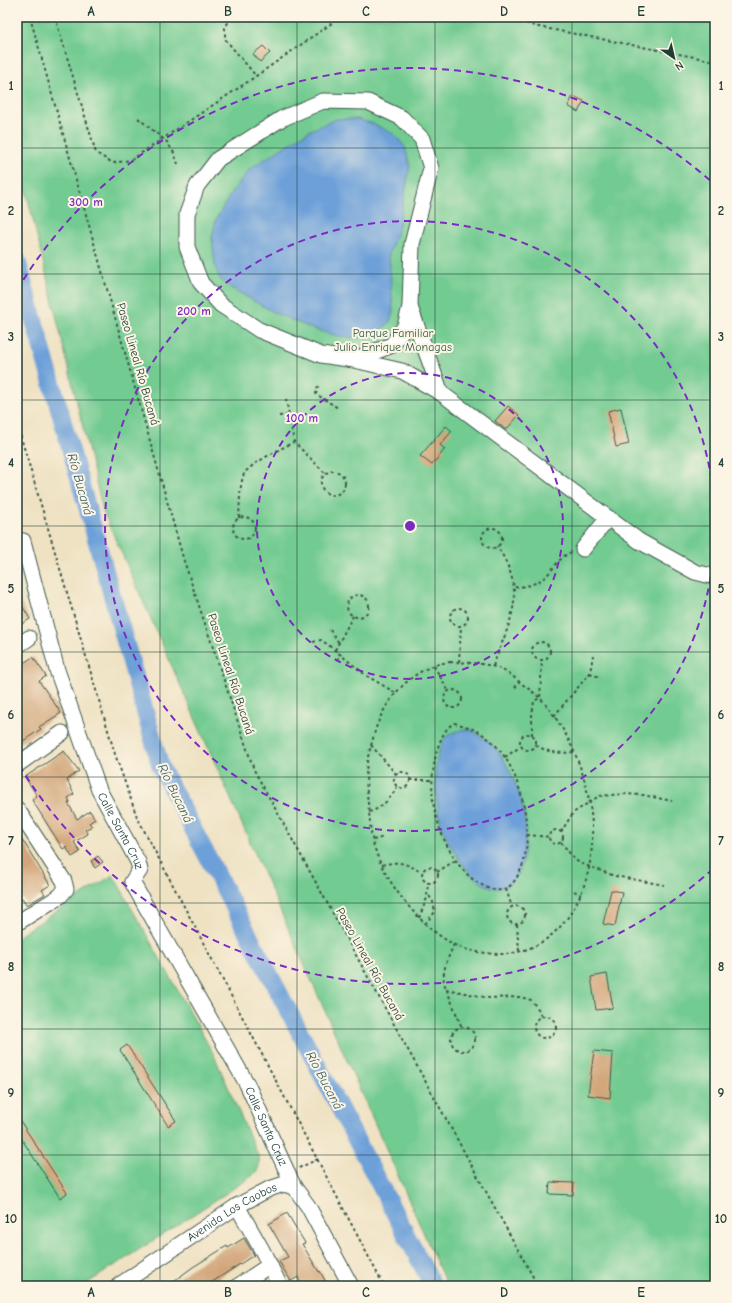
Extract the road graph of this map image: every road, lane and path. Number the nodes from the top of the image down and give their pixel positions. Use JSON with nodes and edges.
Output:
{"nodes":[{"id":1,"x":30,"y":17,"type":"edge"},
{"id":2,"x":55,"y":17,"type":"edge"},
{"id":3,"x":229,"y":17,"type":"edge"},
{"id":4,"x":337,"y":17,"type":"edge"},
{"id":5,"x":509,"y":17,"type":"edge"},
{"id":6,"x":715,"y":61,"type":"edge"},
{"id":7,"x":256,"y":76,"type":"junction"},
{"id":8,"x":138,"y":118,"type":"dead end"},
{"id":9,"x":162,"y":139,"type":"junction"},
{"id":10,"x":178,"y":164,"type":"dead end"},
{"id":11,"x":410,"y":308,"type":"junction"},
{"id":12,"x":354,"y":360,"type":"junction"},
{"id":13,"x":318,"y":386,"type":"dead end"},
{"id":14,"x":441,"y":393,"type":"junction"},
{"id":15,"x":286,"y":399,"type":"dead end"},
{"id":16,"x":338,"y":408,"type":"dead end"},
{"id":17,"x":289,"y":415,"type":"junction"},
{"id":18,"x":279,"y":416,"type":"dead end"},
{"id":19,"x":17,"y":424,"type":"edge"},
{"id":20,"x":294,"y":442,"type":"junction"},
{"id":21,"x":326,"y":474,"type":"junction"},
{"id":22,"x":239,"y":518,"type":"junction"},
{"id":23,"x":608,"y":518,"type":"junction"},
{"id":24,"x":20,"y":541,"type":"edge"},
{"id":25,"x":497,"y":546,"type":"junction"},
{"id":26,"x":583,"y":549,"type":"joint"},
{"id":27,"x":715,"y":577,"type":"edge"},
{"id":28,"x":515,"y":588,"type":"junction"},
{"id":29,"x":353,"y":616,"type":"junction"},
{"id":30,"x":461,"y":626,"type":"junction"},
{"id":31,"x":330,"y":630,"type":"dead end"},
{"id":32,"x":313,"y":642,"type":"dead end"},
{"id":33,"x":339,"y":643,"type":"junction"},
{"id":34,"x":336,"y":650,"type":"junction"},
{"id":35,"x":341,"y":654,"type":"junction"},
{"id":36,"x":593,"y":655,"type":"dead end"},
{"id":37,"x":337,"y":660,"type":"dead end"},
{"id":38,"x":542,"y":660,"type":"junction"},
{"id":39,"x":459,"y":662,"type":"junction"},
{"id":40,"x":434,"y":666,"type":"junction"},
{"id":41,"x":493,"y":666,"type":"junction"},
{"id":42,"x":590,"y":673,"type":"junction"},
{"id":43,"x":601,"y":678,"type":"dead end"},
{"id":44,"x":519,"y":681,"type":"junction"},
{"id":45,"x":515,"y":688,"type":"dead end"},
{"id":46,"x":449,"y":692,"type":"junction"},
{"id":47,"x":396,"y":694,"type":"junction"},
{"id":48,"x":540,"y":698,"type":"junction"},
{"id":49,"x":554,"y":716,"type":"junction"},
{"id":50,"x":62,"y":733,"type":"dead end"},
{"id":51,"x":532,"y":735,"type":"junction"},
{"id":52,"x":536,"y":744,"type":"junction"},
{"id":53,"x":371,"y":745,"type":"junction"},
{"id":54,"x":520,"y":747,"type":"junction"},
{"id":55,"x":574,"y":752,"type":"junction"},
{"id":56,"x":504,"y":758,"type":"junction"},
{"id":57,"x":17,"y":765,"type":"edge"},
{"id":58,"x":396,"y":774,"type":"junction"},
{"id":59,"x":410,"y":780,"type":"junction"},
{"id":60,"x":432,"y":780,"type":"junction"},
{"id":61,"x":397,"y":787,"type":"junction"},
{"id":62,"x":590,"y":801,"type":"junction"},
{"id":63,"x":672,"y":801,"type":"dead end"},
{"id":64,"x":17,"y":809,"type":"edge"},
{"id":65,"x":369,"y":812,"type":"junction"},
{"id":66,"x":561,"y":832,"type":"junction"},
{"id":67,"x":527,"y":835,"type":"junction"},
{"id":68,"x":384,"y":838,"type":"dead end"},
{"id":69,"x":550,"y":838,"type":"junction"},
{"id":70,"x":373,"y":840,"type":"junction"},
{"id":71,"x":561,"y":842,"type":"junction"},
{"id":72,"x":456,"y":860,"type":"junction"},
{"id":73,"x":382,"y":865,"type":"junction"},
{"id":74,"x":590,"y":867,"type":"junction"},
{"id":75,"x":437,"y":872,"type":"junction"},
{"id":76,"x":422,"y":873,"type":"junction"},
{"id":77,"x":428,"y":882,"type":"junction"},
{"id":78,"x":664,"y":885,"type":"dead end"},
{"id":79,"x":506,"y":889,"type":"junction"},
{"id":80,"x":574,"y":891,"type":"dead end"},
{"id":81,"x":427,"y":893,"type":"junction"},
{"id":82,"x":581,"y":895,"type":"junction"},
{"id":83,"x":512,"y":907,"type":"junction"},
{"id":84,"x":419,"y":918,"type":"junction"},
{"id":85,"x":17,"y":923,"type":"edge"},
{"id":86,"x":425,"y":924,"type":"junction"},
{"id":87,"x":517,"y":924,"type":"junction"},
{"id":88,"x":454,"y":944,"type":"junction"},
{"id":89,"x":519,"y":952,"type":"junction"},
{"id":90,"x":446,"y":989,"type":"junction"},
{"id":91,"x":541,"y":1017,"type":"junction"},
{"id":92,"x":462,"y":1028,"type":"junction"},
{"id":93,"x":318,"y":1159,"type":"junction"},
{"id":94,"x":291,"y":1181,"type":"junction"},
{"id":95,"x":238,"y":1206,"type":"junction"},
{"id":96,"x":270,"y":1265,"type":"junction"},
{"id":97,"x":118,"y":1286,"type":"edge"},
{"id":98,"x":238,"y":1286,"type":"edge"},
{"id":99,"x":280,"y":1286,"type":"edge"},
{"id":100,"x":351,"y":1286,"type":"edge"},
{"id":101,"x":384,"y":1286,"type":"edge"},
{"id":102,"x":538,"y":1286,"type":"edge"}],
"edges":[{"from":1,"to":102,"type":"path","name":"Paseo Lineal Río Bucaná"},
{"from":2,"to":9,"type":"path"},
{"from":3,"to":7,"type":"path"},
{"from":4,"to":7,"type":"path"},
{"from":5,"to":6,"type":"path"},
{"from":7,"to":9,"type":"path"},
{"from":8,"to":9,"type":"path"},
{"from":9,"to":10,"type":"path"},
{"from":11,"to":12,"type":"street"},
{"from":11,"to":12,"type":"street"},
{"from":11,"to":14,"type":"street"},
{"from":12,"to":14,"type":"street"},
{"from":13,"to":16,"type":"path"},
{"from":14,"to":23,"type":"street"},
{"from":15,"to":17,"type":"path"},
{"from":17,"to":18,"type":"path"},
{"from":17,"to":20,"type":"path"},
{"from":19,"to":93,"type":"path"},
{"from":20,"to":21,"type":"path"},
{"from":20,"to":22,"type":"path"},
{"from":21,"to":21,"type":"path"},
{"from":22,"to":22,"type":"path"},
{"from":23,"to":26,"type":"street"},
{"from":23,"to":27,"type":"street"},
{"from":24,"to":94,"type":"street","name":"Calle Santa Cruz"},
{"from":25,"to":25,"type":"path"},
{"from":25,"to":28,"type":"path"},
{"from":26,"to":28,"type":"path"},
{"from":28,"to":41,"type":"path"},
{"from":29,"to":29,"type":"path"},
{"from":29,"to":33,"type":"path"},
{"from":30,"to":30,"type":"path"},
{"from":30,"to":39,"type":"path"},
{"from":31,"to":33,"type":"path"},
{"from":32,"to":34,"type":"path"},
{"from":33,"to":34,"type":"path"},
{"from":34,"to":35,"type":"path"},
{"from":35,"to":37,"type":"path"},
{"from":35,"to":47,"type":"path"},
{"from":36,"to":42,"type":"path"},
{"from":38,"to":38,"type":"path"},
{"from":38,"to":48,"type":"path"},
{"from":39,"to":40,"type":"path"},
{"from":39,"to":41,"type":"path"},
{"from":40,"to":46,"type":"path"},
{"from":40,"to":47,"type":"path"},
{"from":41,"to":44,"type":"path"},
{"from":42,"to":43,"type":"path"},
{"from":42,"to":49,"type":"path"},
{"from":44,"to":45,"type":"path"},
{"from":44,"to":48,"type":"path"},
{"from":46,"to":46,"type":"path"},
{"from":47,"to":53,"type":"path"},
{"from":48,"to":49,"type":"path"},
{"from":48,"to":51,"type":"path"},
{"from":49,"to":55,"type":"path"},
{"from":50,"to":57,"type":"street"},
{"from":51,"to":52,"type":"path"},
{"from":51,"to":54,"type":"path"},
{"from":52,"to":54,"type":"path"},
{"from":52,"to":55,"type":"path"},
{"from":53,"to":58,"type":"path"},
{"from":53,"to":65,"type":"path"},
{"from":54,"to":56,"type":"path"},
{"from":55,"to":62,"type":"path"},
{"from":56,"to":60,"type":"path"},
{"from":56,"to":67,"type":"path"},
{"from":58,"to":59,"type":"path"},
{"from":58,"to":61,"type":"path"},
{"from":59,"to":60,"type":"path"},
{"from":59,"to":61,"type":"path"},
{"from":60,"to":72,"type":"path"},
{"from":61,"to":65,"type":"path"},
{"from":62,"to":63,"type":"path"},
{"from":62,"to":66,"type":"path"},
{"from":62,"to":74,"type":"path"},
{"from":64,"to":85,"type":"street"},
{"from":65,"to":70,"type":"path"},
{"from":66,"to":69,"type":"path"},
{"from":66,"to":71,"type":"path"},
{"from":67,"to":69,"type":"path"},
{"from":67,"to":79,"type":"path"},
{"from":68,"to":70,"type":"path"},
{"from":69,"to":71,"type":"path"},
{"from":70,"to":73,"type":"path"},
{"from":71,"to":74,"type":"path"},
{"from":72,"to":75,"type":"path"},
{"from":72,"to":79,"type":"path"},
{"from":73,"to":76,"type":"path"},
{"from":73,"to":84,"type":"path"},
{"from":74,"to":78,"type":"path"},
{"from":74,"to":82,"type":"path"},
{"from":75,"to":76,"type":"path"},
{"from":75,"to":77,"type":"path"},
{"from":76,"to":77,"type":"path"},
{"from":77,"to":81,"type":"path"},
{"from":79,"to":83,"type":"path"},
{"from":80,"to":82,"type":"path"},
{"from":81,"to":84,"type":"path"},
{"from":81,"to":86,"type":"path"},
{"from":82,"to":89,"type":"path"},
{"from":83,"to":87,"type":"path"},
{"from":83,"to":87,"type":"path"},
{"from":84,"to":86,"type":"path"},
{"from":86,"to":88,"type":"path"},
{"from":87,"to":89,"type":"path"},
{"from":88,"to":89,"type":"path"},
{"from":88,"to":90,"type":"path"},
{"from":90,"to":91,"type":"path"},
{"from":90,"to":92,"type":"path"},
{"from":91,"to":91,"type":"path"},
{"from":92,"to":92,"type":"path"},
{"from":93,"to":94,"type":"path"},
{"from":93,"to":101,"type":"path"},
{"from":94,"to":95,"type":"street","name":"Avenida Los Caobos"},
{"from":94,"to":100,"type":"street","name":"Avenida Los Caobos"},
{"from":95,"to":96,"type":"street"},
{"from":95,"to":97,"type":"street","name":"Avenida Los Caobos"},
{"from":96,"to":98,"type":"street"},
{"from":96,"to":99,"type":"street"}]}
